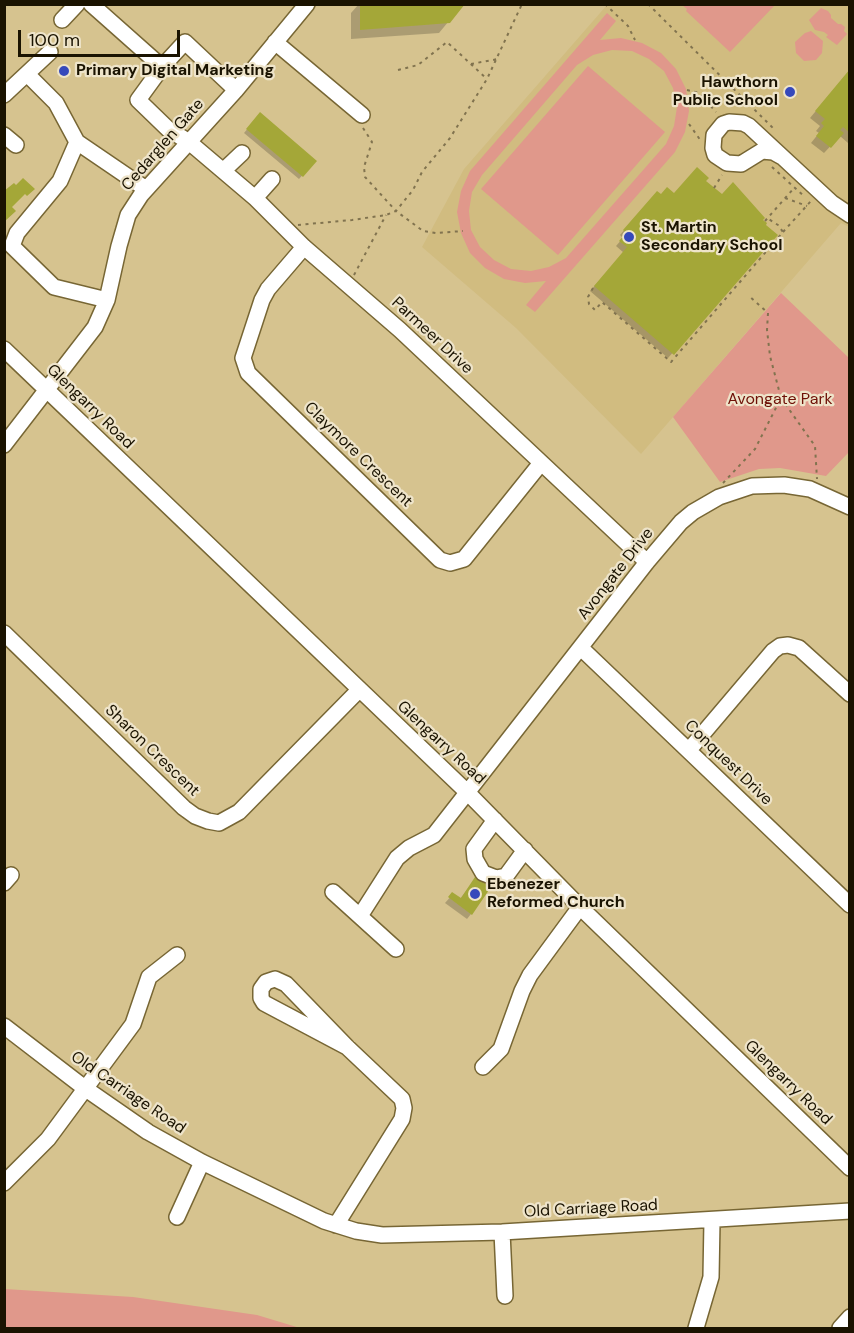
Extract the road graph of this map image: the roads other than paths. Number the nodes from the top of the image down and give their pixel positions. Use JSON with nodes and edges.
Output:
{"nodes":[{"id":1,"x":76,"y":4,"type":"edge"},
{"id":2,"x":91,"y":4,"type":"edge"},
{"id":3,"x":301,"y":7,"type":"edge"},
{"id":4,"x":62,"y":20,"type":"dead end"},
{"id":5,"x":274,"y":42,"type":"junction"},
{"id":6,"x":50,"y":52,"type":"dead end"},
{"id":7,"x":162,"y":67,"type":"junction"},
{"id":8,"x":27,"y":74,"type":"junction"},
{"id":9,"x":236,"y":90,"type":"junction"},
{"id":10,"x":4,"y":95,"type":"edge"},
{"id":11,"x":361,"y":119,"type":"road end"},
{"id":12,"x":77,"y":142,"type":"junction"},
{"id":13,"x":189,"y":142,"type":"junction"},
{"id":14,"x":242,"y":153,"type":"dead end"},
{"id":15,"x":782,"y":157,"type":"junction"},
{"id":16,"x":224,"y":171,"type":"junction"},
{"id":17,"x":272,"y":179,"type":"dead end"},
{"id":18,"x":146,"y":189,"type":"junction"},
{"id":19,"x":255,"y":198,"type":"junction"},
{"id":20,"x":849,"y":215,"type":"edge"},
{"id":21,"x":304,"y":247,"type":"junction"},
{"id":22,"x":107,"y":300,"type":"junction"},
{"id":23,"x":4,"y":349,"type":"edge"},
{"id":24,"x":45,"y":389,"type":"junction"},
{"id":25,"x":4,"y":445,"type":"edge"},
{"id":26,"x":541,"y":463,"type":"junction"},
{"id":27,"x":849,"y":507,"type":"edge"},
{"id":28,"x":647,"y":562,"type":"junction"},
{"id":29,"x":4,"y":633,"type":"edge"},
{"id":30,"x":581,"y":648,"type":"junction"},
{"id":31,"x":359,"y":690,"type":"junction"},
{"id":32,"x":849,"y":694,"type":"edge"},
{"id":33,"x":689,"y":750,"type":"junction"},
{"id":34,"x":467,"y":792,"type":"junction"},
{"id":35,"x":495,"y":820,"type":"junction"},
{"id":36,"x":525,"y":850,"type":"junction"},
{"id":37,"x":333,"y":892,"type":"dead end"},
{"id":38,"x":849,"y":905,"type":"edge"},
{"id":39,"x":580,"y":906,"type":"junction"},
{"id":40,"x":360,"y":916,"type":"junction"},
{"id":41,"x":396,"y":949,"type":"dead end"},
{"id":42,"x":177,"y":955,"type":"dead end"},
{"id":43,"x":4,"y":1026,"type":"edge"},
{"id":44,"x":347,"y":1047,"type":"junction"},
{"id":45,"x":483,"y":1067,"type":"dead end"},
{"id":46,"x":86,"y":1089,"type":"junction"},
{"id":47,"x":202,"y":1162,"type":"junction"},
{"id":48,"x":849,"y":1168,"type":"edge"},
{"id":49,"x":4,"y":1184,"type":"edge"},
{"id":50,"x":849,"y":1211,"type":"edge"},
{"id":51,"x":177,"y":1217,"type":"dead end"},
{"id":52,"x":712,"y":1221,"type":"junction"},
{"id":53,"x":336,"y":1225,"type":"junction"},
{"id":54,"x":502,"y":1232,"type":"junction"},
{"id":55,"x":506,"y":1296,"type":"dead end"},
{"id":56,"x":849,"y":1317,"type":"edge"},
{"id":57,"x":696,"y":1329,"type":"edge"},
{"id":58,"x":840,"y":1329,"type":"edge"}],
"edges":[{"from":1,"to":4,"type":"street"},
{"from":2,"to":7,"type":"street"},
{"from":3,"to":5,"type":"street","name":"Cedarglen Gate"},
{"from":5,"to":9,"type":"street","name":"Cedarglen Gate"},
{"from":5,"to":11,"type":"street"},
{"from":6,"to":8,"type":"street"},
{"from":7,"to":9,"type":"street"},
{"from":7,"to":13,"type":"street","name":"Parmeer Drive"},
{"from":8,"to":10,"type":"street"},
{"from":8,"to":12,"type":"street"},
{"from":9,"to":13,"type":"street","name":"Cedarglen Gate"},
{"from":12,"to":18,"type":"street"},
{"from":12,"to":22,"type":"street"},
{"from":13,"to":16,"type":"street","name":"Parmeer Drive"},
{"from":13,"to":18,"type":"street","name":"Cedarglen Gate"},
{"from":14,"to":16,"type":"street"},
{"from":15,"to":15,"type":"street"},
{"from":15,"to":20,"type":"street"},
{"from":16,"to":19,"type":"street","name":"Parmeer Drive"},
{"from":17,"to":19,"type":"street"},
{"from":18,"to":22,"type":"street","name":"Cedarglen Gate"},
{"from":19,"to":21,"type":"street","name":"Parmeer Drive"},
{"from":21,"to":26,"type":"street","name":"Parmeer Drive"},
{"from":21,"to":26,"type":"street","name":"Claymore Crescent"},
{"from":22,"to":24,"type":"street","name":"Cedarglen Gate"},
{"from":23,"to":24,"type":"street","name":"Glengarry Road"},
{"from":24,"to":25,"type":"street"},
{"from":24,"to":31,"type":"street","name":"Glengarry Road"},
{"from":26,"to":28,"type":"street","name":"Parmeer Drive"},
{"from":27,"to":28,"type":"street","name":"Avongate Drive"},
{"from":28,"to":30,"type":"street","name":"Avongate Drive"},
{"from":29,"to":31,"type":"street","name":"Sharon Crescent"},
{"from":30,"to":33,"type":"street","name":"Conquest Drive"},
{"from":30,"to":34,"type":"street","name":"Avongate Drive"},
{"from":31,"to":34,"type":"street","name":"Glengarry Road"},
{"from":32,"to":33,"type":"street"},
{"from":33,"to":38,"type":"street","name":"Conquest Drive"},
{"from":34,"to":35,"type":"street","name":"Glengarry Road"},
{"from":34,"to":40,"type":"street","name":"Avongate Drive"},
{"from":35,"to":36,"type":"street","name":"Glengarry Road"},
{"from":35,"to":36,"type":"street"},
{"from":36,"to":39,"type":"street","name":"Glengarry Road"},
{"from":37,"to":40,"type":"street"},
{"from":39,"to":45,"type":"street"},
{"from":39,"to":48,"type":"street","name":"Glengarry Road"},
{"from":40,"to":41,"type":"street"},
{"from":42,"to":46,"type":"street"},
{"from":43,"to":46,"type":"street","name":"Old Carriage Road"},
{"from":44,"to":44,"type":"street"},
{"from":44,"to":53,"type":"street"},
{"from":46,"to":47,"type":"street","name":"Old Carriage Road"},
{"from":46,"to":49,"type":"street"},
{"from":47,"to":51,"type":"street"},
{"from":47,"to":53,"type":"street","name":"Old Carriage Road"},
{"from":50,"to":52,"type":"street","name":"Old Carriage Road"},
{"from":52,"to":54,"type":"street","name":"Old Carriage Road"},
{"from":52,"to":57,"type":"street"},
{"from":53,"to":54,"type":"street","name":"Old Carriage Road"},
{"from":54,"to":55,"type":"street"},
{"from":56,"to":58,"type":"street"}]}
